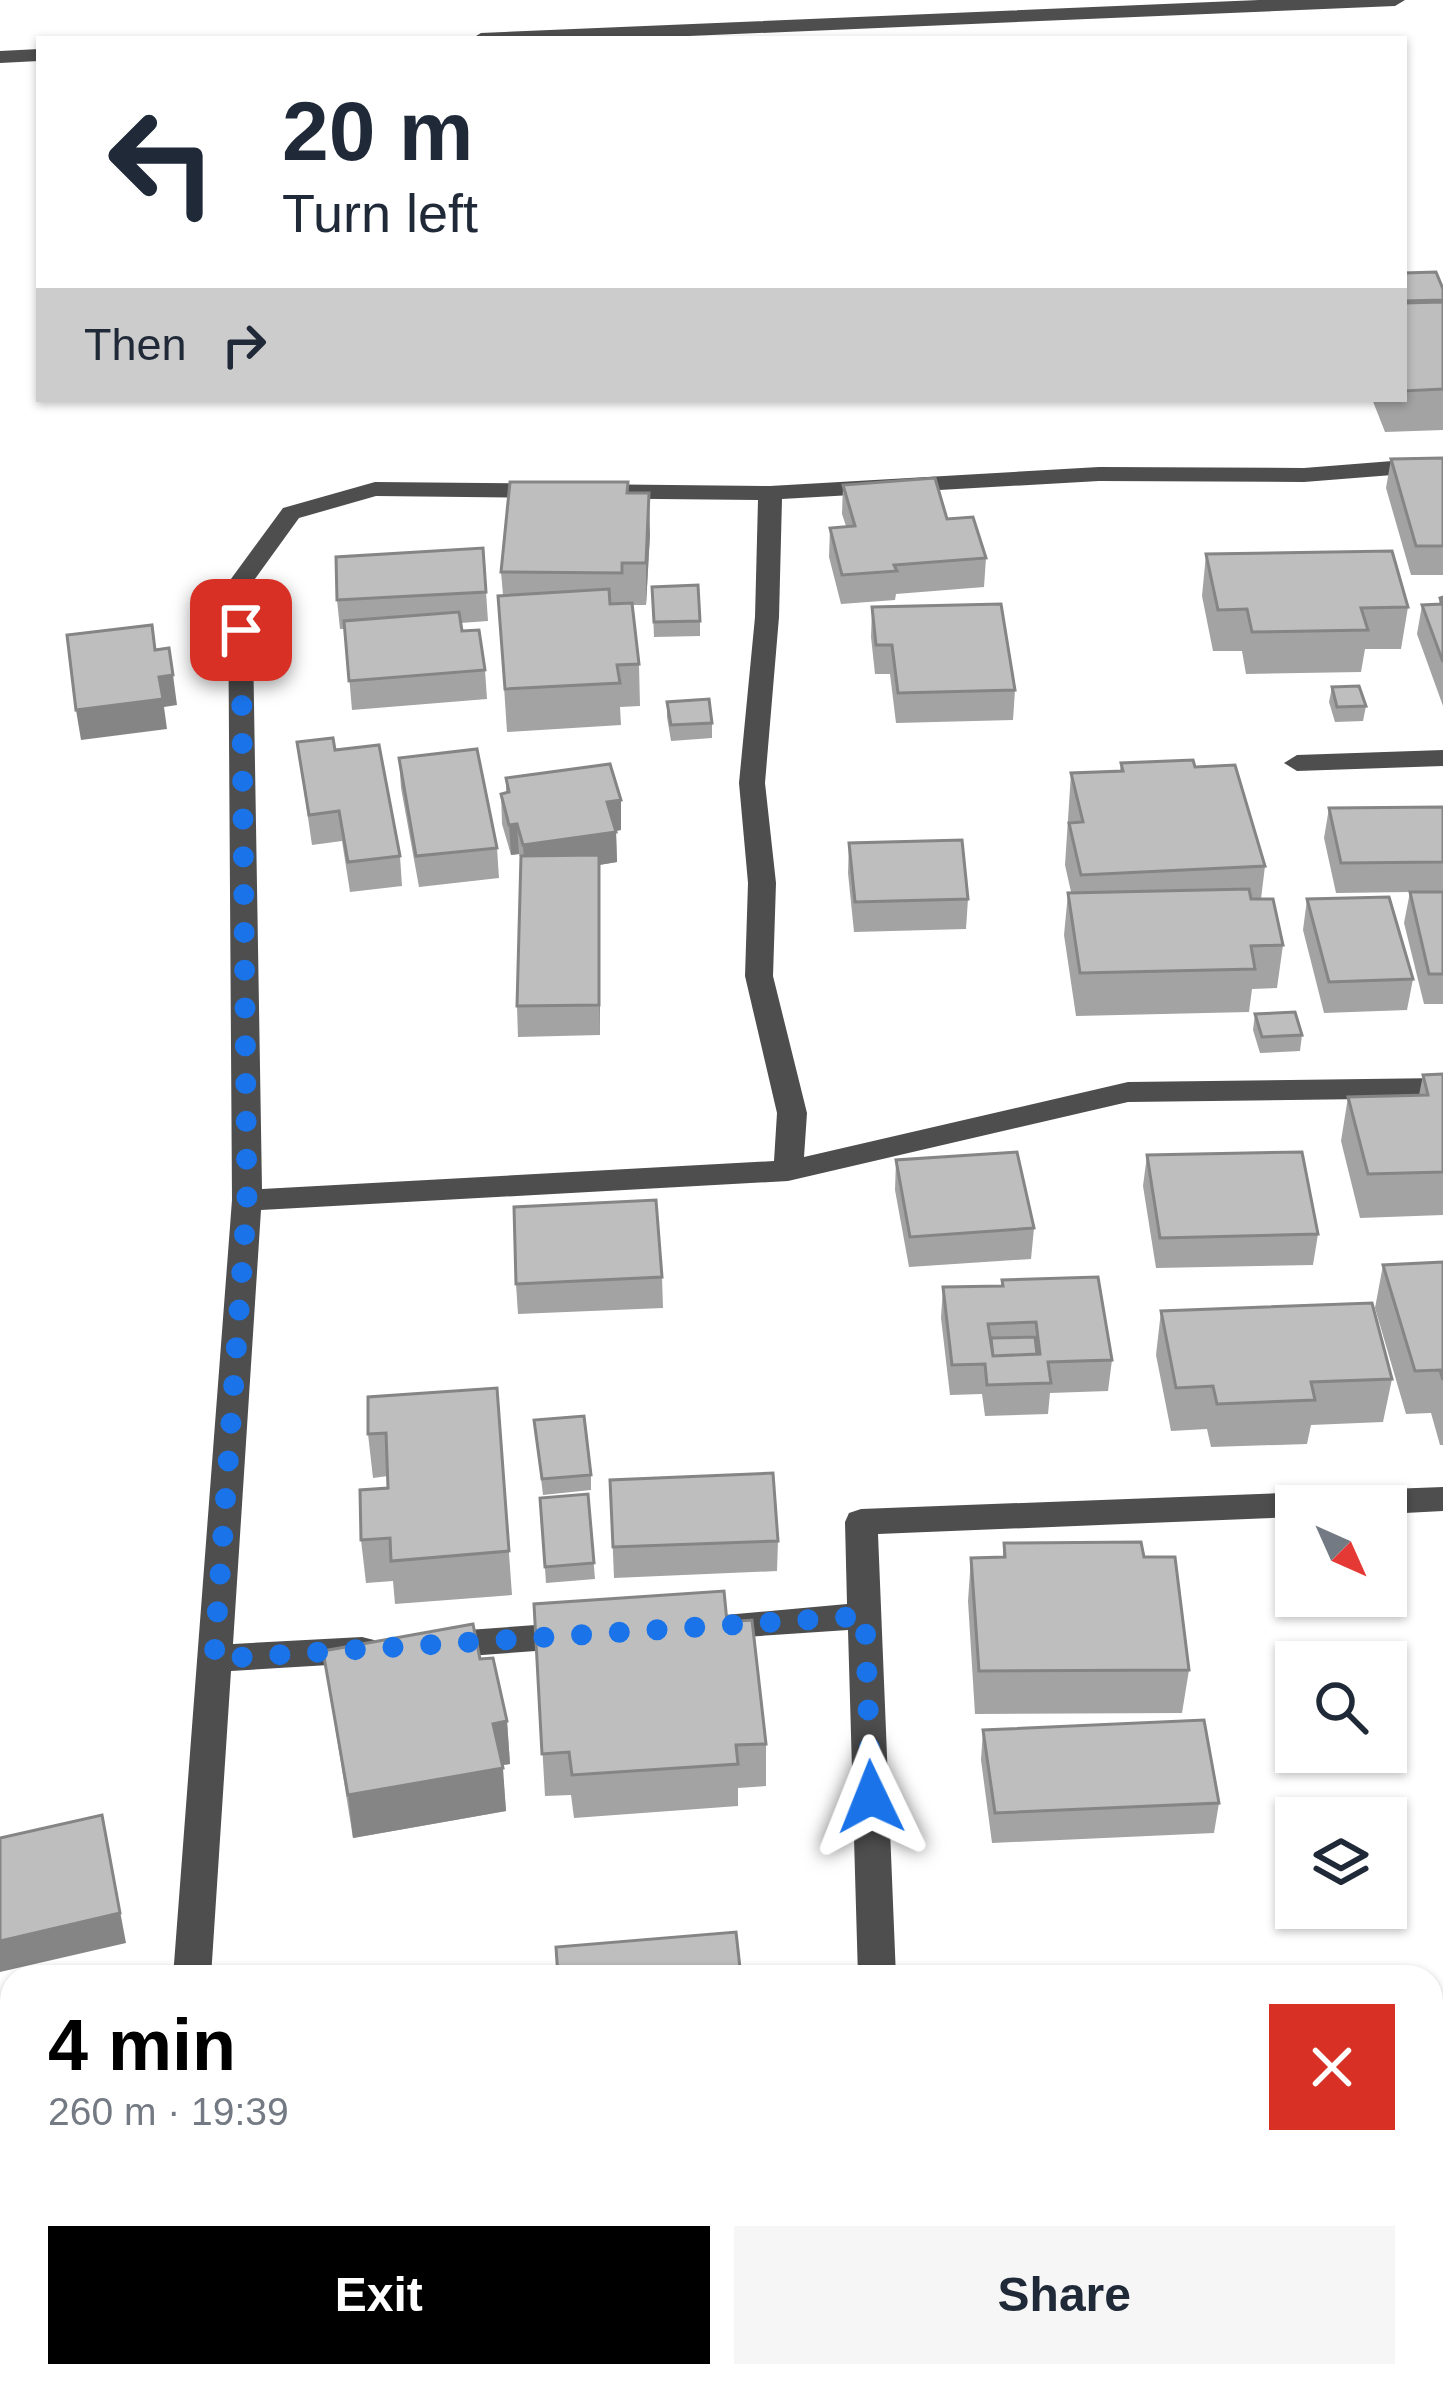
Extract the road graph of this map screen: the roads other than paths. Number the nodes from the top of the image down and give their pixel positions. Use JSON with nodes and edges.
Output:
{"nodes":[{"id":1,"x":1395,"y":0,"type":"edge"},
{"id":2,"x":552,"y":36,"type":"edge"},
{"id":3,"x":36,"y":55,"type":"edge"},
{"id":4,"x":0,"y":57,"type":"edge"},
{"id":5,"x":1443,"y":464,"type":"edge"},
{"id":6,"x":770,"y":493,"type":"junction"},
{"id":7,"x":1443,"y":758,"type":"edge"},
{"id":8,"x":1298,"y":763,"type":"dead end"},
{"id":9,"x":1443,"y":1088,"type":"edge"},
{"id":10,"x":788,"y":1171,"type":"junction"},
{"id":11,"x":247,"y":1200,"type":"junction"},
{"id":12,"x":1443,"y":1499,"type":"edge"},
{"id":13,"x":865,"y":1616,"type":"junction"},
{"id":14,"x":679,"y":1629,"type":"edge"},
{"id":15,"x":609,"y":1634,"type":"edge"},
{"id":16,"x":214,"y":1659,"type":"junction"},
{"id":17,"x":193,"y":1965,"type":"edge"},
{"id":18,"x":877,"y":1965,"type":"edge"}],
"edges":[{"from":1,"to":2,"type":"street"},
{"from":3,"to":4,"type":"street"},
{"from":5,"to":6,"type":"street"},
{"from":6,"to":10,"type":"street"},
{"from":6,"to":11,"type":"street"},
{"from":7,"to":8,"type":"street"},
{"from":9,"to":10,"type":"street"},
{"from":10,"to":11,"type":"street"},
{"from":11,"to":16,"type":"street"},
{"from":12,"to":13,"type":"street"},
{"from":13,"to":14,"type":"street"},
{"from":13,"to":18,"type":"street"},
{"from":15,"to":16,"type":"street"},
{"from":16,"to":17,"type":"street"}]}
